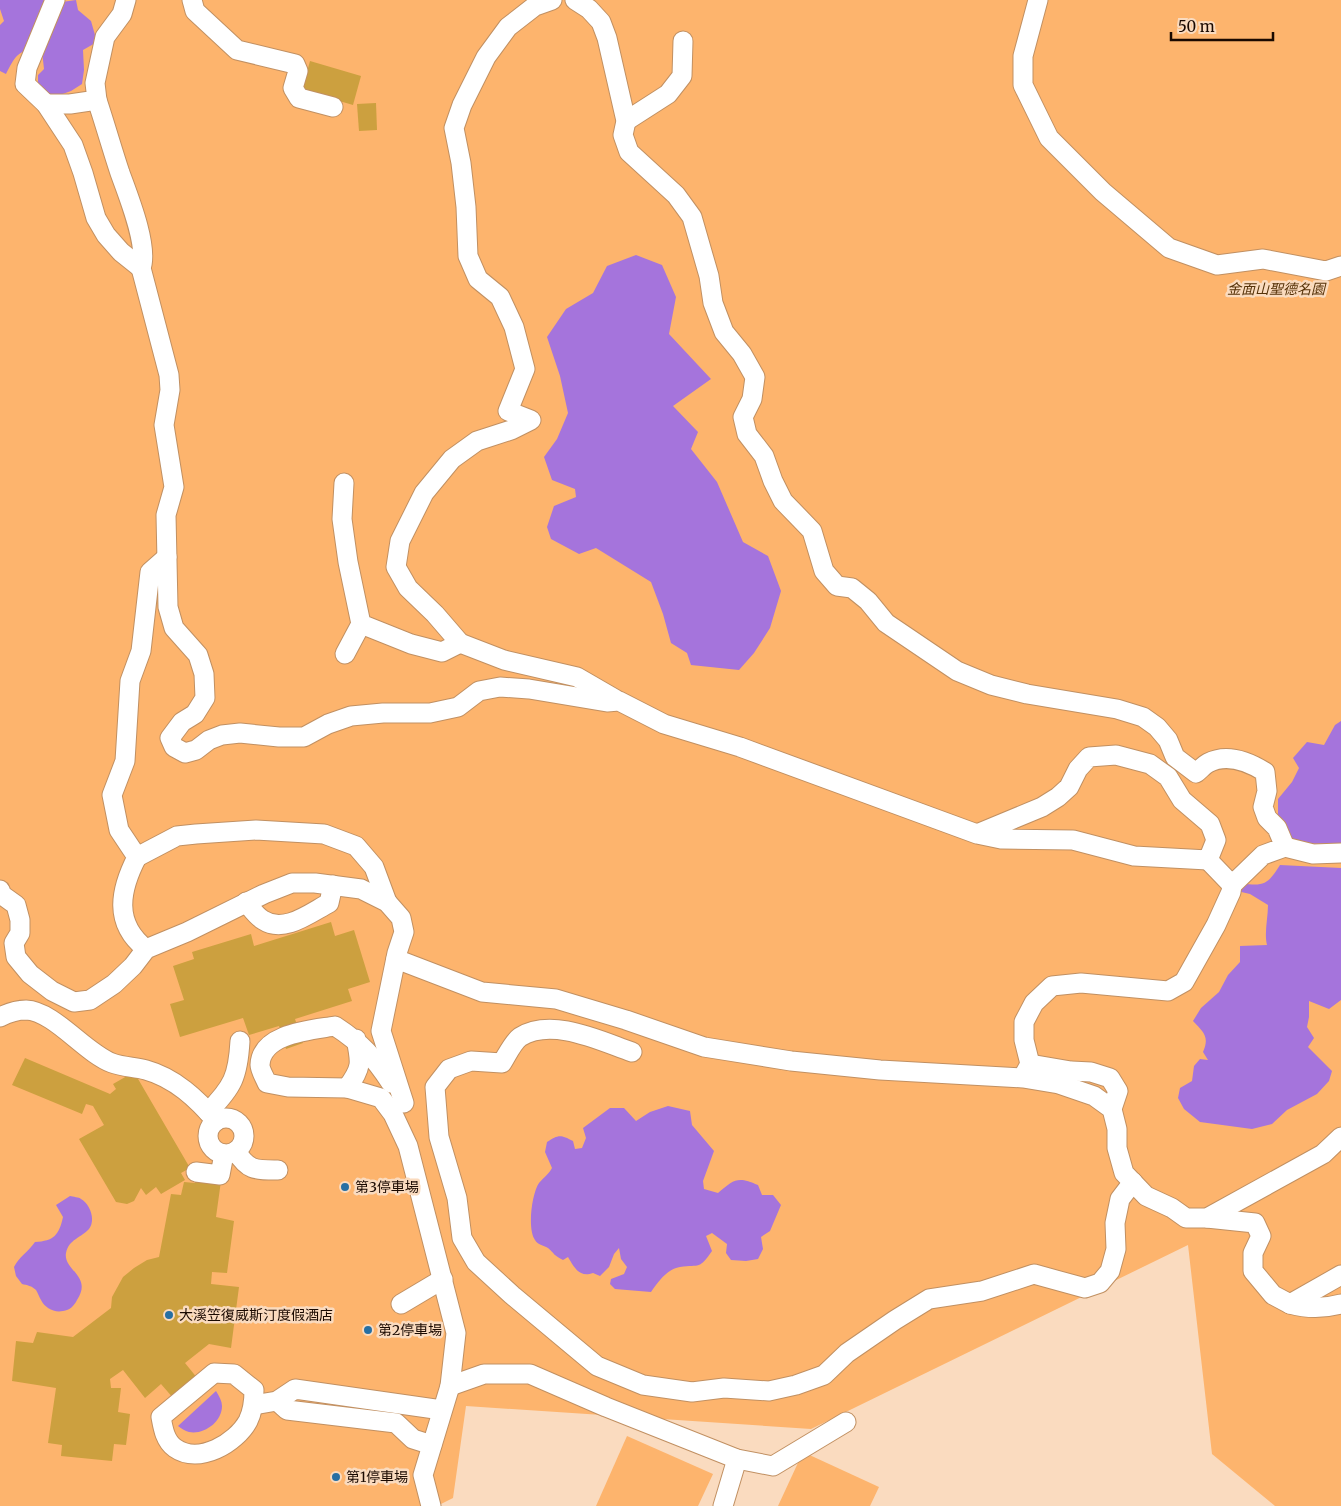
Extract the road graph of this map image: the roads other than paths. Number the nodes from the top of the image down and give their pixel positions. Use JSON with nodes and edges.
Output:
{"nodes":[{"id":1,"x":126,"y":0,"type":"edge"},
{"id":2,"x":192,"y":0,"type":"edge"},
{"id":3,"x":552,"y":0,"type":"edge"},
{"id":4,"x":575,"y":0,"type":"edge"},
{"id":5,"x":1038,"y":0,"type":"edge"},
{"id":6,"x":54,"y":1,"type":"edge"},
{"id":7,"x":682,"y":41,"type":"dead end"},
{"id":8,"x":97,"y":100,"type":"junction"},
{"id":9,"x":46,"y":104,"type":"junction"},
{"id":10,"x":333,"y":107,"type":"dead end"},
{"id":11,"x":626,"y":121,"type":"junction"},
{"id":12,"x":1341,"y":266,"type":"edge"},
{"id":13,"x":142,"y":268,"type":"junction"},
{"id":14,"x":344,"y":483,"type":"dead end"},
{"id":15,"x":167,"y":557,"type":"junction"},
{"id":16,"x":361,"y":624,"type":"junction"},
{"id":17,"x":460,"y":643,"type":"junction"},
{"id":18,"x":345,"y":654,"type":"dead end"},
{"id":19,"x":619,"y":701,"type":"junction"},
{"id":20,"x":977,"y":834,"type":"junction"},
{"id":21,"x":1285,"y":847,"type":"junction"},
{"id":22,"x":1341,"y":852,"type":"edge"},
{"id":23,"x":137,"y":857,"type":"junction"},
{"id":24,"x":1208,"y":860,"type":"junction"},
{"id":25,"x":333,"y":885,"type":"junction"},
{"id":26,"x":1232,"y":885,"type":"junction"},
{"id":27,"x":0,"y":890,"type":"edge"},
{"id":28,"x":246,"y":902,"type":"junction"},
{"id":29,"x":387,"y":902,"type":"junction"},
{"id":30,"x":146,"y":949,"type":"junction"},
{"id":31,"x":396,"y":959,"type":"junction"},
{"id":32,"x":0,"y":1016,"type":"edge"},
{"id":33,"x":356,"y":1039,"type":"junction"},
{"id":34,"x":240,"y":1041,"type":"dead end"},
{"id":35,"x":632,"y":1052,"type":"dead end"},
{"id":36,"x":1026,"y":1071,"type":"junction"},
{"id":37,"x":347,"y":1088,"type":"junction"},
{"id":38,"x":404,"y":1103,"type":"junction"},
{"id":39,"x":212,"y":1117,"type":"junction"},
{"id":40,"x":1341,"y":1137,"type":"edge"},
{"id":41,"x":408,"y":1146,"type":"junction"},
{"id":42,"x":230,"y":1152,"type":"junction"},
{"id":43,"x":278,"y":1170,"type":"dead end"},
{"id":44,"x":196,"y":1172,"type":"dead end"},
{"id":45,"x":1132,"y":1182,"type":"junction"},
{"id":46,"x":1207,"y":1218,"type":"junction"},
{"id":47,"x":1341,"y":1275,"type":"edge"},
{"id":48,"x":442,"y":1279,"type":"junction"},
{"id":49,"x":401,"y":1304,"type":"dead end"},
{"id":50,"x":1290,"y":1304,"type":"junction"},
{"id":51,"x":1341,"y":1304,"type":"edge"},
{"id":52,"x":450,"y":1386,"type":"junction"},
{"id":53,"x":277,"y":1401,"type":"junction"},
{"id":54,"x":400,"y":1404,"type":"junction"},
{"id":55,"x":254,"y":1405,"type":"junction"},
{"id":56,"x":442,"y":1410,"type":"junction"},
{"id":57,"x":846,"y":1422,"type":"dead end"},
{"id":58,"x":396,"y":1423,"type":"junction"},
{"id":59,"x":432,"y":1445,"type":"junction"},
{"id":60,"x":737,"y":1459,"type":"junction"},
{"id":61,"x":430,"y":1506,"type":"edge"},
{"id":62,"x":723,"y":1506,"type":"edge"}],
"edges":[{"from":1,"to":8,"type":"street"},
{"from":2,"to":10,"type":"street"},
{"from":3,"to":17,"type":"street"},
{"from":4,"to":11,"type":"street"},
{"from":5,"to":12,"type":"street"},
{"from":6,"to":9,"type":"street"},
{"from":7,"to":11,"type":"street"},
{"from":8,"to":9,"type":"street"},
{"from":8,"to":13,"type":"street"},
{"from":9,"to":13,"type":"street"},
{"from":11,"to":21,"type":"street"},
{"from":13,"to":15,"type":"street"},
{"from":14,"to":16,"type":"street"},
{"from":15,"to":19,"type":"street"},
{"from":15,"to":23,"type":"street"},
{"from":16,"to":17,"type":"street"},
{"from":16,"to":18,"type":"street"},
{"from":17,"to":19,"type":"street"},
{"from":19,"to":20,"type":"street"},
{"from":20,"to":24,"type":"street"},
{"from":20,"to":24,"type":"street"},
{"from":21,"to":22,"type":"street"},
{"from":21,"to":26,"type":"street"},
{"from":23,"to":29,"type":"street"},
{"from":23,"to":30,"type":"street"},
{"from":24,"to":26,"type":"street"},
{"from":25,"to":28,"type":"street"},
{"from":25,"to":28,"type":"street"},
{"from":25,"to":29,"type":"street"},
{"from":26,"to":36,"type":"street"},
{"from":27,"to":30,"type":"street"},
{"from":28,"to":30,"type":"street"},
{"from":29,"to":31,"type":"street"},
{"from":31,"to":36,"type":"street"},
{"from":31,"to":38,"type":"street"},
{"from":32,"to":39,"type":"street"},
{"from":33,"to":37,"type":"street"},
{"from":33,"to":37,"type":"street"},
{"from":33,"to":38,"type":"street"},
{"from":34,"to":39,"type":"street"},
{"from":35,"to":45,"type":"street"},
{"from":36,"to":45,"type":"street"},
{"from":37,"to":41,"type":"street"},
{"from":38,"to":41,"type":"street"},
{"from":39,"to":42,"type":"street"},
{"from":39,"to":42,"type":"street"},
{"from":40,"to":46,"type":"street"},
{"from":41,"to":48,"type":"street"},
{"from":42,"to":43,"type":"street"},
{"from":42,"to":44,"type":"street"},
{"from":45,"to":46,"type":"street"},
{"from":46,"to":50,"type":"street"},
{"from":47,"to":50,"type":"street"},
{"from":48,"to":49,"type":"street"},
{"from":48,"to":52,"type":"street"},
{"from":50,"to":51,"type":"street"},
{"from":52,"to":56,"type":"street"},
{"from":52,"to":60,"type":"street"},
{"from":53,"to":54,"type":"street"},
{"from":53,"to":55,"type":"street"},
{"from":53,"to":58,"type":"street"},
{"from":54,"to":56,"type":"street"},
{"from":54,"to":58,"type":"street"},
{"from":55,"to":55,"type":"street"},
{"from":56,"to":59,"type":"street"},
{"from":57,"to":60,"type":"street"},
{"from":58,"to":59,"type":"street"},
{"from":59,"to":61,"type":"street"},
{"from":60,"to":62,"type":"street"}]}
